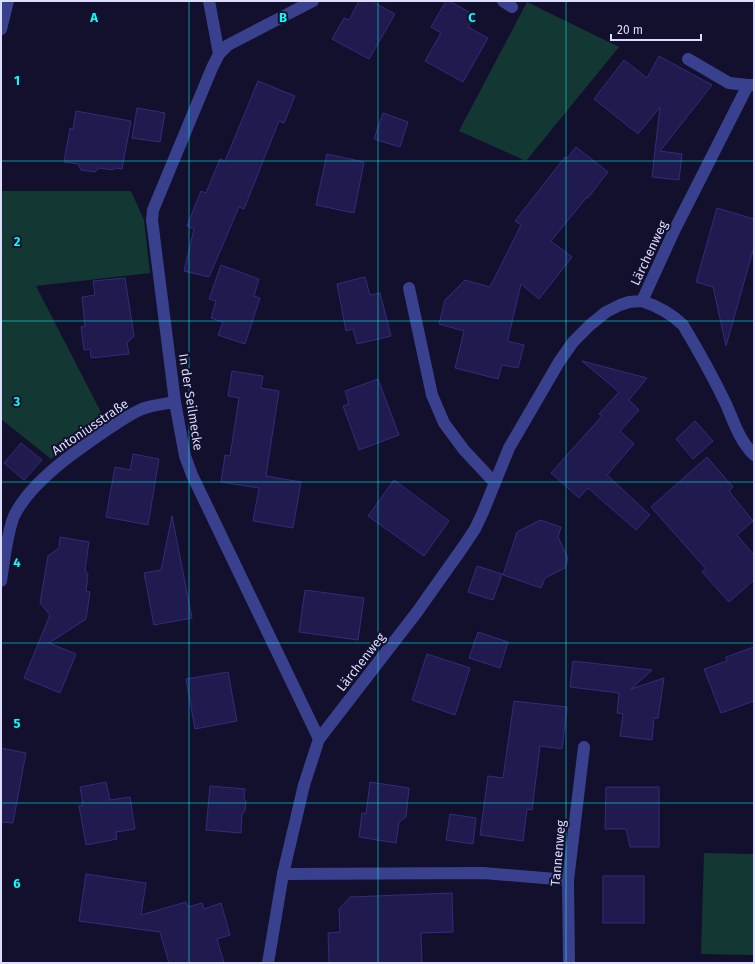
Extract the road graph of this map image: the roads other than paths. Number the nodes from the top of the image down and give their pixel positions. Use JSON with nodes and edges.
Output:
{"nodes":[{"id":1,"x":8,"y":1,"type":"edge"},
{"id":2,"x":209,"y":1,"type":"edge"},
{"id":3,"x":313,"y":1,"type":"edge"},
{"id":4,"x":1,"y":28,"type":"edge"},
{"id":5,"x":219,"y":54,"type":"junction"},
{"id":6,"x":688,"y":59,"type":"dead end"},
{"id":7,"x":751,"y":85,"type":"edge"},
{"id":8,"x":409,"y":288,"type":"dead end"},
{"id":9,"x":642,"y":301,"type":"junction"},
{"id":10,"x":175,"y":402,"type":"junction"},
{"id":11,"x":754,"y":455,"type":"edge"},
{"id":12,"x":494,"y":482,"type":"junction"},
{"id":13,"x":1,"y":581,"type":"edge"},
{"id":14,"x":319,"y":739,"type":"junction"},
{"id":15,"x":584,"y":747,"type":"dead end"},
{"id":16,"x":283,"y":874,"type":"junction"},
{"id":17,"x":568,"y":880,"type":"junction"},
{"id":18,"x":268,"y":963,"type":"edge"},
{"id":19,"x":569,"y":963,"type":"edge"}],
"edges":[{"from":1,"to":4,"type":"street"},
{"from":2,"to":5,"type":"street"},
{"from":3,"to":5,"type":"street","name":"In der Seilmecke"},
{"from":5,"to":10,"type":"street","name":"In der Seilmecke"},
{"from":6,"to":7,"type":"street","name":"Lärchenweg"},
{"from":7,"to":9,"type":"street","name":"Lärchenweg"},
{"from":8,"to":12,"type":"street"},
{"from":9,"to":11,"type":"street"},
{"from":9,"to":12,"type":"street","name":"Lärchenweg"},
{"from":10,"to":13,"type":"street","name":"Antoniusstraße"},
{"from":10,"to":14,"type":"street","name":"In der Seilmecke"},
{"from":12,"to":14,"type":"street","name":"Lärchenweg"},
{"from":14,"to":16,"type":"street","name":"Lärchenweg"},
{"from":15,"to":17,"type":"street","name":"Tannenweg"},
{"from":16,"to":17,"type":"street"},
{"from":16,"to":18,"type":"street","name":"Lärchenweg"},
{"from":17,"to":19,"type":"street","name":"Tannenweg"}]}
